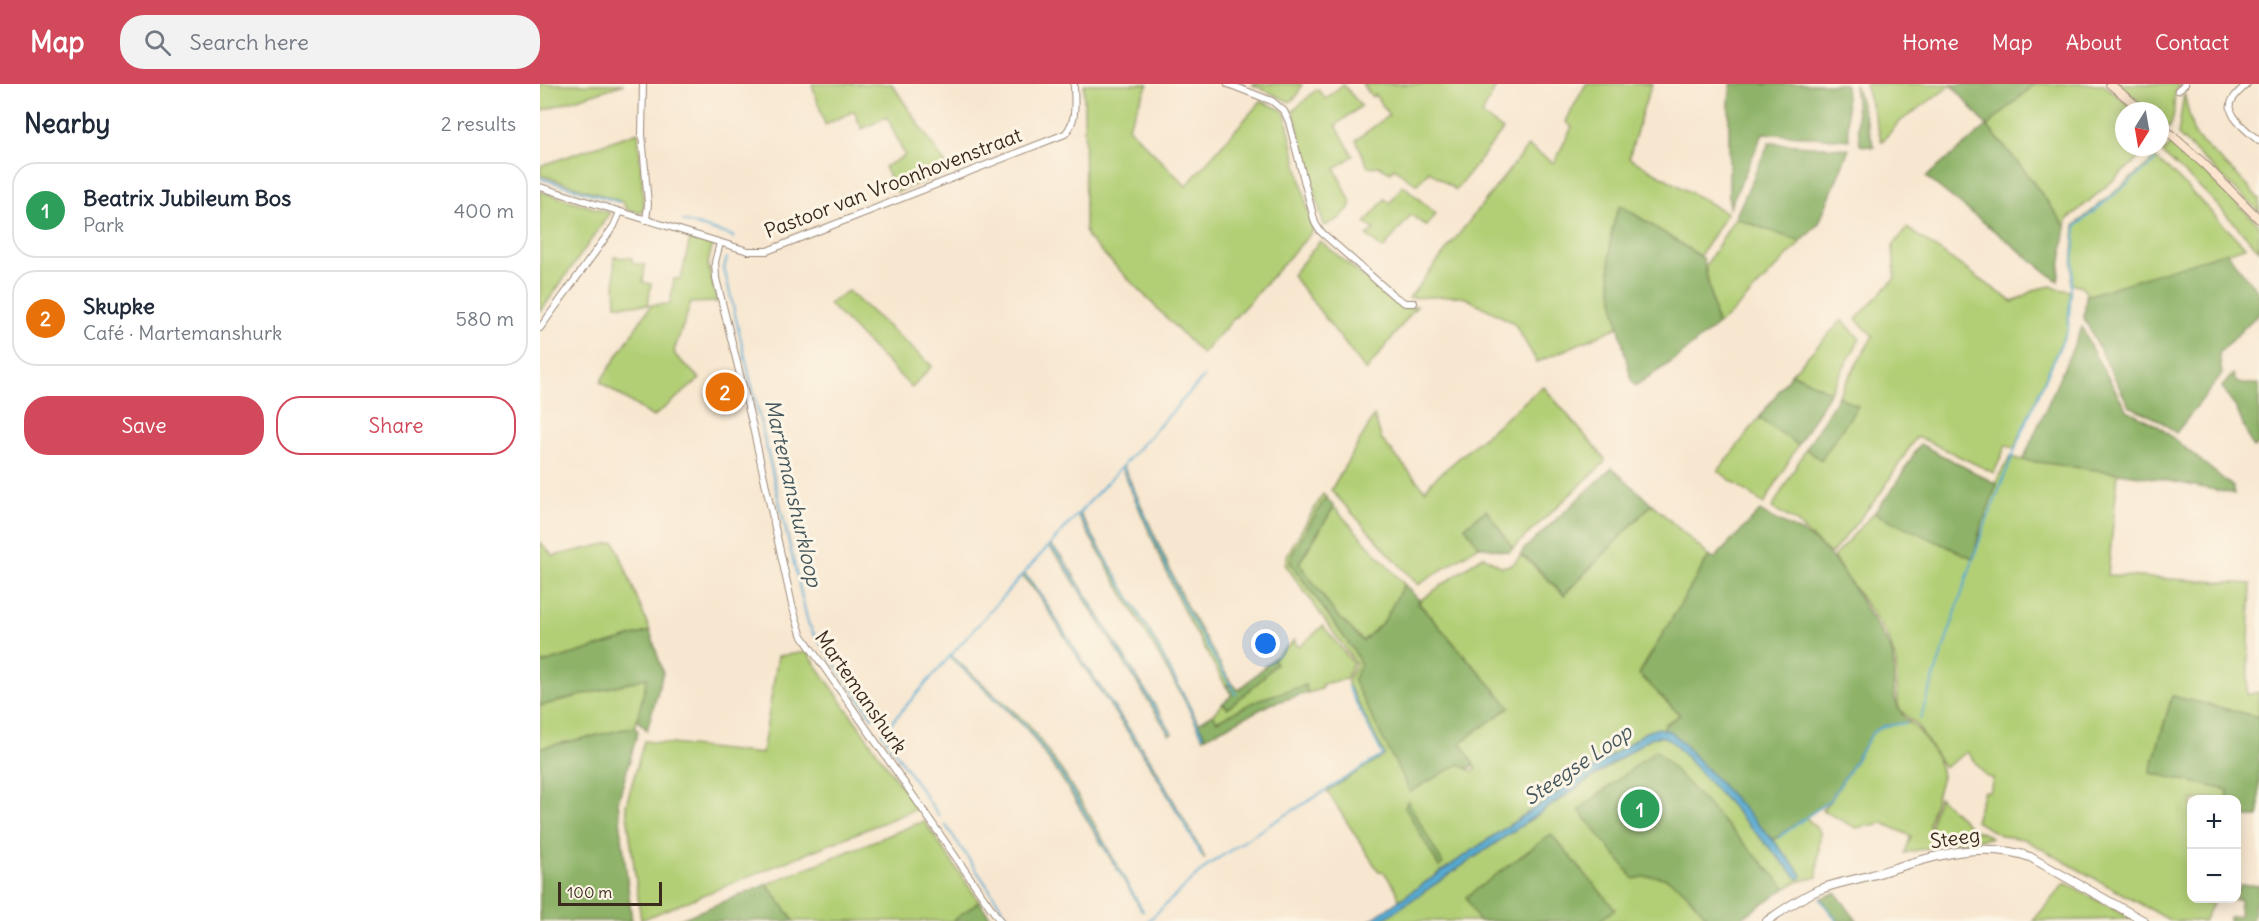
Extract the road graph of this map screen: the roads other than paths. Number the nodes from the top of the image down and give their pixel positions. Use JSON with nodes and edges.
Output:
{"nodes":[{"id":1,"x":643,"y":84,"type":"edge"},
{"id":2,"x":1074,"y":84,"type":"edge"},
{"id":3,"x":1228,"y":84,"type":"edge"},
{"id":4,"x":2110,"y":84,"type":"edge"},
{"id":5,"x":2184,"y":84,"type":"edge"},
{"id":6,"x":2247,"y":84,"type":"edge"},
{"id":7,"x":2178,"y":90,"type":"dead end"},
{"id":8,"x":2132,"y":102,"type":"edge"},
{"id":9,"x":2169,"y":133,"type":"edge"},
{"id":10,"x":2259,"y":141,"type":"edge"},
{"id":11,"x":540,"y":187,"type":"edge"},
{"id":12,"x":620,"y":212,"type":"junction"},
{"id":13,"x":2259,"y":219,"type":"edge"},
{"id":14,"x":646,"y":220,"type":"junction"},
{"id":15,"x":720,"y":243,"type":"junction"},
{"id":16,"x":1414,"y":303,"type":"dead end"},
{"id":17,"x":540,"y":328,"type":"edge"},
{"id":18,"x":1000,"y":921,"type":"edge"},
{"id":19,"x":1767,"y":921,"type":"edge"},
{"id":20,"x":2144,"y":921,"type":"edge"}],
"edges":[{"from":1,"to":14,"type":"street"},
{"from":2,"to":15,"type":"street","name":"Pastoor van Vroonhovenstraat"},
{"from":3,"to":16,"type":"street"},
{"from":4,"to":8,"type":"main road"},
{"from":5,"to":7,"type":"street"},
{"from":6,"to":10,"type":"street"},
{"from":9,"to":13,"type":"main road"},
{"from":11,"to":12,"type":"street","name":"Pastoor van Vroonhovenstraat"},
{"from":12,"to":14,"type":"street","name":"Pastoor van Vroonhovenstraat"},
{"from":12,"to":17,"type":"street"},
{"from":14,"to":15,"type":"street","name":"Pastoor van Vroonhovenstraat"},
{"from":15,"to":18,"type":"street","name":"Martemanshurk"},
{"from":19,"to":20,"type":"street","name":"Steeg"}]}
